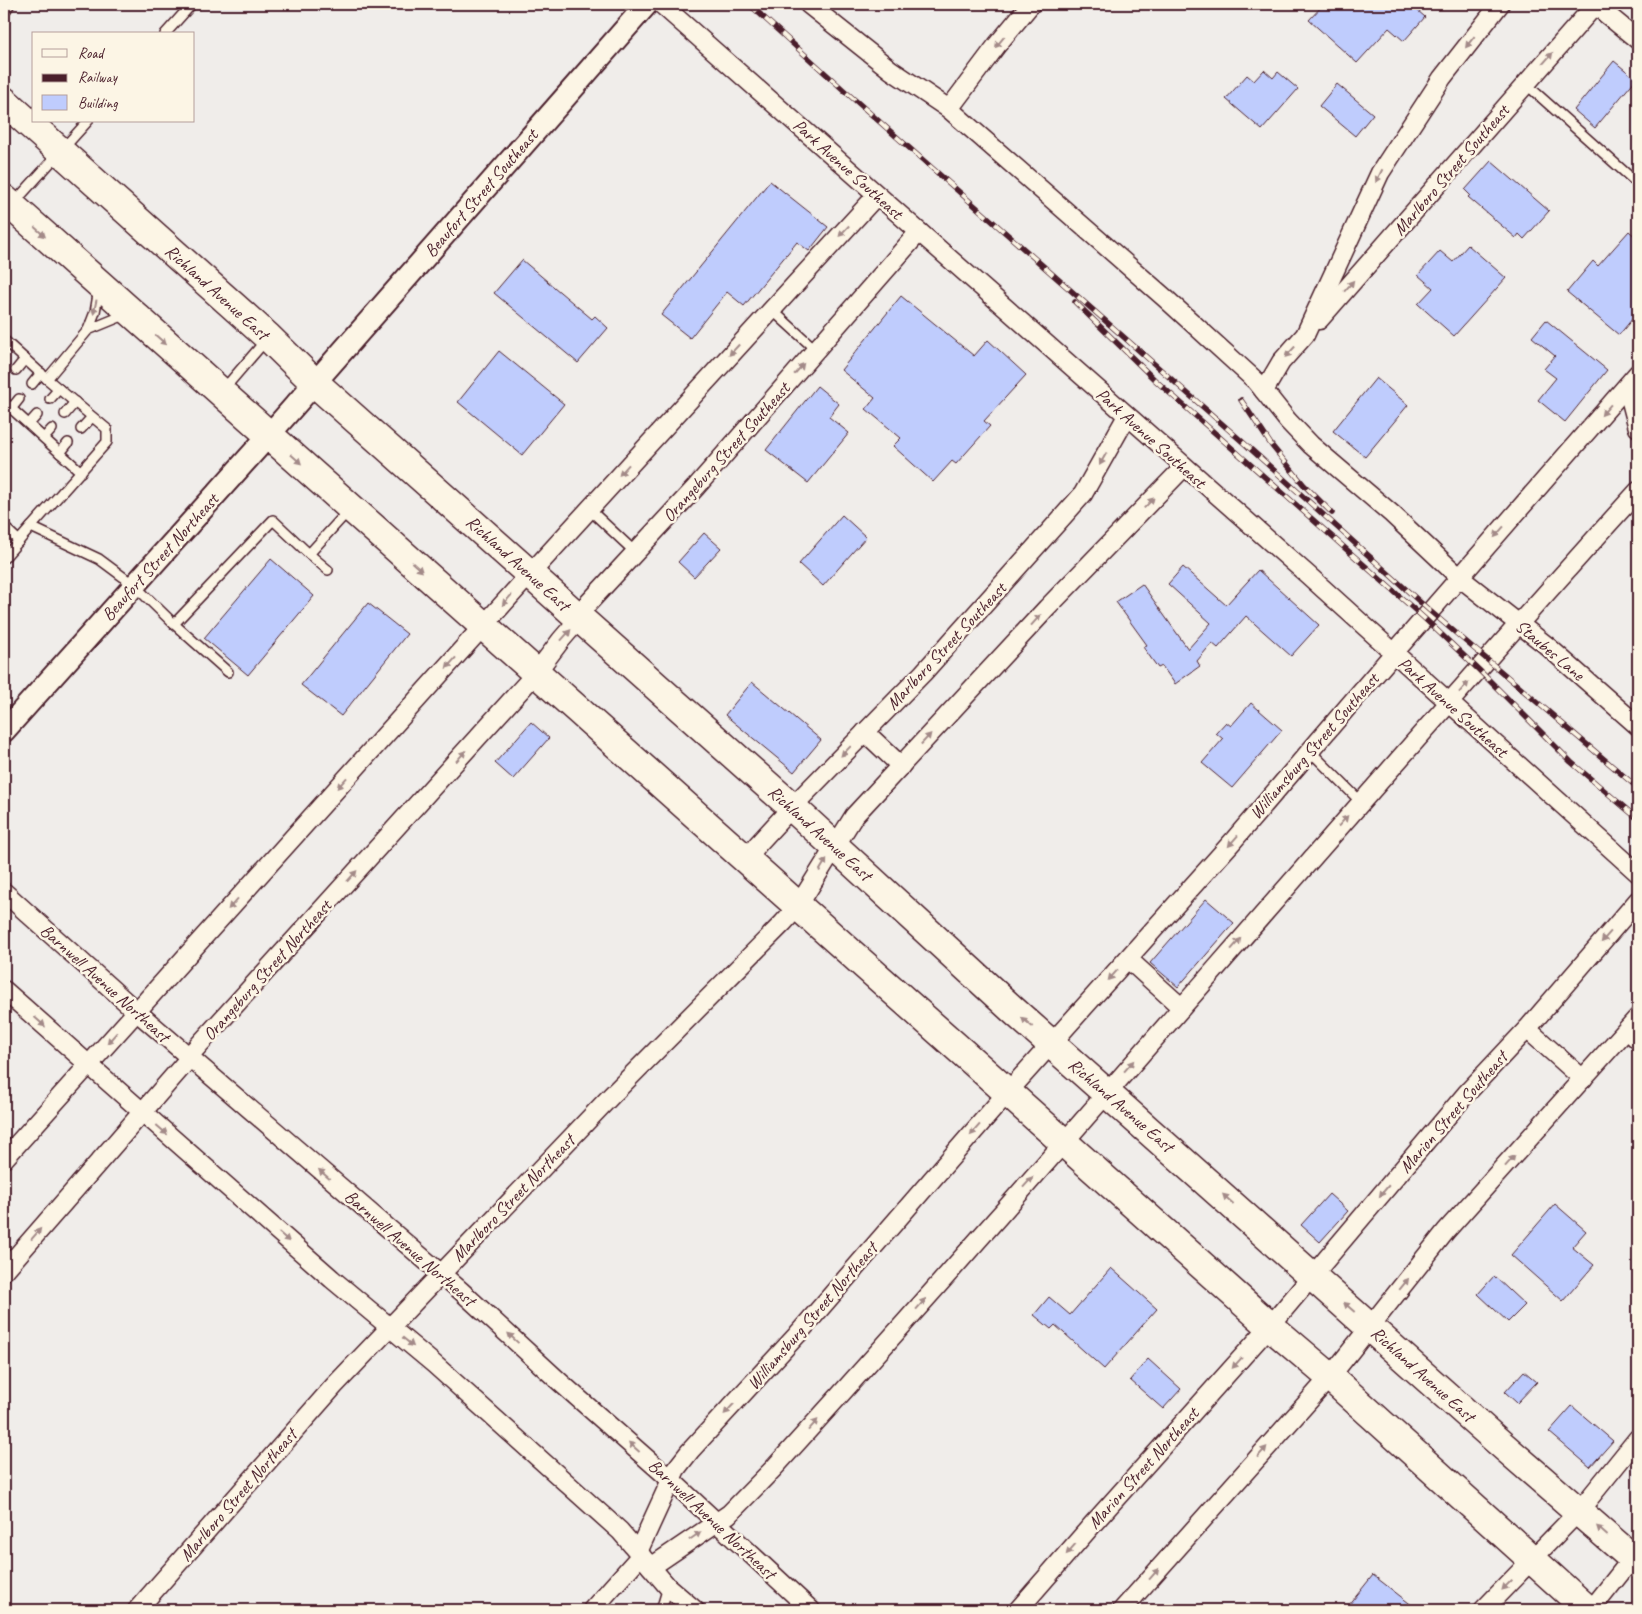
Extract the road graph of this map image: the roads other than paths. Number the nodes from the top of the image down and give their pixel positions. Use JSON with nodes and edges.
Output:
{"nodes":[{"id":1,"x":10,"y":4,"type":"edge"},
{"id":2,"x":192,"y":4,"type":"edge"},
{"id":3,"x":647,"y":4,"type":"edge"},
{"id":4,"x":661,"y":4,"type":"edge"},
{"id":5,"x":808,"y":4,"type":"edge"},
{"id":6,"x":1031,"y":4,"type":"edge"},
{"id":7,"x":1500,"y":4,"type":"edge"},
{"id":8,"x":1595,"y":4,"type":"edge"},
{"id":9,"x":4,"y":13,"type":"edge"},
{"id":10,"x":168,"y":32,"type":"edge"},
{"id":11,"x":1638,"y":40,"type":"edge"},
{"id":12,"x":1526,"y":84,"type":"junction"},
{"id":13,"x":6,"y":109,"type":"edge"},
{"id":14,"x":949,"y":109,"type":"junction"},
{"id":15,"x":87,"y":122,"type":"edge"},
{"id":16,"x":60,"y":152,"type":"junction"},
{"id":17,"x":1638,"y":184,"type":"edge"},
{"id":18,"x":877,"y":195,"type":"junction"},
{"id":19,"x":7,"y":202,"type":"edge"},
{"id":20,"x":919,"y":232,"type":"junction"},
{"id":21,"x":99,"y":284,"type":"junction"},
{"id":22,"x":772,"y":309,"type":"junction"},
{"id":23,"x":131,"y":312,"type":"junction"},
{"id":24,"x":88,"y":330,"type":"junction"},
{"id":25,"x":1305,"y":335,"type":"junction"},
{"id":26,"x":268,"y":338,"type":"junction"},
{"id":27,"x":4,"y":340,"type":"edge"},
{"id":28,"x":816,"y":350,"type":"junction"},
{"id":29,"x":25,"y":359,"type":"junction"},
{"id":30,"x":16,"y":370,"type":"dead end"},
{"id":31,"x":44,"y":376,"type":"junction"},
{"id":32,"x":1633,"y":380,"type":"edge"},
{"id":33,"x":315,"y":383,"type":"junction"},
{"id":34,"x":32,"y":384,"type":"dead end"},
{"id":35,"x":59,"y":389,"type":"junction"},
{"id":36,"x":1264,"y":391,"type":"junction"},
{"id":37,"x":221,"y":392,"type":"junction"},
{"id":38,"x":19,"y":399,"type":"dead end"},
{"id":39,"x":50,"y":399,"type":"dead end"},
{"id":40,"x":4,"y":402,"type":"edge"},
{"id":41,"x":75,"y":402,"type":"junction"},
{"id":42,"x":11,"y":409,"type":"junction"},
{"id":43,"x":65,"y":414,"type":"dead end"},
{"id":44,"x":37,"y":415,"type":"dead end"},
{"id":45,"x":1127,"y":416,"type":"junction"},
{"id":46,"x":92,"y":417,"type":"junction"},
{"id":47,"x":29,"y":424,"type":"junction"},
{"id":48,"x":1638,"y":428,"type":"edge"},
{"id":49,"x":52,"y":429,"type":"dead end"},
{"id":50,"x":81,"y":429,"type":"dead end"},
{"id":51,"x":269,"y":436,"type":"junction"},
{"id":52,"x":44,"y":438,"type":"junction"},
{"id":53,"x":68,"y":444,"type":"dead end"},
{"id":54,"x":60,"y":453,"type":"junction"},
{"id":55,"x":1184,"y":467,"type":"junction"},
{"id":56,"x":82,"y":472,"type":"junction"},
{"id":57,"x":1638,"y":491,"type":"edge"},
{"id":58,"x":351,"y":508,"type":"junction"},
{"id":59,"x":589,"y":509,"type":"junction"},
{"id":60,"x":4,"y":527,"type":"edge"},
{"id":61,"x":31,"y":527,"type":"junction"},
{"id":62,"x":19,"y":542,"type":"junction"},
{"id":63,"x":636,"y":552,"type":"junction"},
{"id":64,"x":5,"y":554,"type":"edge"},
{"id":65,"x":309,"y":554,"type":"junction"},
{"id":66,"x":328,"y":570,"type":"dead end"},
{"id":67,"x":530,"y":574,"type":"junction"},
{"id":68,"x":1460,"y":577,"type":"junction"},
{"id":69,"x":134,"y":585,"type":"junction"},
{"id":70,"x":580,"y":618,"type":"junction"},
{"id":71,"x":1518,"y":623,"type":"junction"},
{"id":72,"x":174,"y":624,"type":"junction"},
{"id":73,"x":484,"y":627,"type":"junction"},
{"id":74,"x":1393,"y":654,"type":"junction"},
{"id":75,"x":228,"y":672,"type":"dead end"},
{"id":76,"x":536,"y":673,"type":"junction"},
{"id":77,"x":1449,"y":704,"type":"junction"},
{"id":78,"x":1638,"y":726,"type":"edge"},
{"id":79,"x":4,"y":731,"type":"edge"},
{"id":80,"x":865,"y":732,"type":"junction"},
{"id":81,"x":1310,"y":751,"type":"junction"},
{"id":82,"x":901,"y":766,"type":"junction"},
{"id":83,"x":1361,"y":802,"type":"junction"},
{"id":84,"x":792,"y":807,"type":"junction"},
{"id":85,"x":835,"y":846,"type":"junction"},
{"id":86,"x":746,"y":860,"type":"junction"},
{"id":87,"x":1638,"y":873,"type":"edge"},
{"id":88,"x":4,"y":892,"type":"edge"},
{"id":89,"x":1638,"y":900,"type":"edge"},
{"id":90,"x":798,"y":906,"type":"junction"},
{"id":91,"x":1128,"y":958,"type":"junction"},
{"id":92,"x":4,"y":990,"type":"edge"},
{"id":93,"x":1181,"y":1007,"type":"junction"},
{"id":94,"x":136,"y":1011,"type":"junction"},
{"id":95,"x":1638,"y":1017,"type":"edge"},
{"id":96,"x":1527,"y":1029,"type":"junction"},
{"id":97,"x":1624,"y":1033,"type":"junction"},
{"id":98,"x":1051,"y":1044,"type":"junction"},
{"id":99,"x":1638,"y":1046,"type":"edge"},
{"id":100,"x":188,"y":1057,"type":"junction"},
{"id":101,"x":88,"y":1065,"type":"junction"},
{"id":102,"x":1583,"y":1079,"type":"junction"},
{"id":103,"x":1107,"y":1092,"type":"junction"},
{"id":104,"x":1007,"y":1093,"type":"junction"},
{"id":105,"x":142,"y":1112,"type":"junction"},
{"id":106,"x":1063,"y":1143,"type":"junction"},
{"id":107,"x":4,"y":1159,"type":"edge"},
{"id":108,"x":4,"y":1271,"type":"edge"},
{"id":109,"x":440,"y":1273,"type":"junction"},
{"id":110,"x":1312,"y":1275,"type":"junction"},
{"id":111,"x":1270,"y":1326,"type":"junction"},
{"id":112,"x":1370,"y":1326,"type":"junction"},
{"id":113,"x":390,"y":1327,"type":"junction"},
{"id":114,"x":1330,"y":1377,"type":"junction"},
{"id":115,"x":1638,"y":1438,"type":"edge"},
{"id":116,"x":671,"y":1480,"type":"junction"},
{"id":117,"x":1579,"y":1511,"type":"junction"},
{"id":118,"x":716,"y":1522,"type":"junction"},
{"id":119,"x":1636,"y":1558,"type":"edge"},
{"id":120,"x":646,"y":1560,"type":"junction"},
{"id":121,"x":1532,"y":1560,"type":"junction"},
{"id":122,"x":668,"y":1587,"type":"junction"},
{"id":123,"x":137,"y":1610,"type":"edge"},
{"id":124,"x":592,"y":1610,"type":"edge"},
{"id":125,"x":661,"y":1610,"type":"edge"},
{"id":126,"x":695,"y":1610,"type":"edge"},
{"id":127,"x":811,"y":1610,"type":"edge"},
{"id":128,"x":1018,"y":1610,"type":"edge"},
{"id":129,"x":1122,"y":1610,"type":"edge"},
{"id":130,"x":1482,"y":1610,"type":"edge"},
{"id":131,"x":1590,"y":1610,"type":"edge"}],
"edges":[{"from":1,"to":9,"type":"lane"},
{"from":2,"to":10,"type":"lane"},
{"from":3,"to":33,"type":"street","name":"Beaufort Street Southeast"},
{"from":4,"to":18,"type":"street","name":"Park Avenue Southeast"},
{"from":5,"to":14,"type":"street"},
{"from":6,"to":14,"type":"street","one_way":true},
{"from":7,"to":25,"type":"street","name":"Marlboro Street Southeast","one_way":true},
{"from":8,"to":11,"type":"street"},
{"from":12,"to":8,"type":"street","name":"Marlboro Street Southeast","one_way":true},
{"from":12,"to":17,"type":"lane"},
{"from":25,"to":12,"type":"street","name":"Marlboro Street Southeast","one_way":true},
{"from":13,"to":16,"type":"main road","name":"Richland Avenue East"},
{"from":14,"to":36,"type":"street"},
{"from":15,"to":16,"type":"lane"},
{"from":16,"to":19,"type":"lane"},
{"from":16,"to":26,"type":"main road","name":"Richland Avenue East"},
{"from":18,"to":20,"type":"street","name":"Park Avenue Southeast"},
{"from":18,"to":22,"type":"street","one_way":true},
{"from":19,"to":21,"type":"main road","one_way":true},
{"from":20,"to":28,"type":"street","name":"Orangeburg Street Southeast"},
{"from":20,"to":45,"type":"street","name":"Park Avenue Southeast"},
{"from":21,"to":23,"type":"main road"},
{"from":21,"to":24,"type":"lane","one_way":true},
{"from":22,"to":28,"type":"lane"},
{"from":22,"to":59,"type":"street","one_way":true},
{"from":23,"to":24,"type":"lane"},
{"from":23,"to":37,"type":"main road","one_way":true},
{"from":24,"to":31,"type":"lane"},
{"from":25,"to":36,"type":"street","name":"Marlboro Street Southeast","one_way":true},
{"from":26,"to":33,"type":"main road","name":"Richland Avenue East"},
{"from":26,"to":37,"type":"lane"},
{"from":27,"to":29,"type":"lane"},
{"from":63,"to":28,"type":"street","name":"Orangeburg Street Southeast","one_way":true},
{"from":29,"to":30,"type":"lane"},
{"from":29,"to":31,"type":"lane"},
{"from":31,"to":34,"type":"lane"},
{"from":31,"to":35,"type":"lane"},
{"from":32,"to":48,"type":"street"},
{"from":32,"to":68,"type":"street","name":"Williamsburg Street Southeast","one_way":true},
{"from":33,"to":51,"type":"street","name":"Beaufort Street Northeast"},
{"from":33,"to":67,"type":"main road","name":"Richland Avenue East"},
{"from":35,"to":39,"type":"lane"},
{"from":35,"to":41,"type":"lane"},
{"from":36,"to":68,"type":"street"},
{"from":37,"to":51,"type":"main road"},
{"from":38,"to":42,"type":"lane"},
{"from":40,"to":42,"type":"lane"},
{"from":41,"to":43,"type":"lane"},
{"from":41,"to":46,"type":"lane"},
{"from":42,"to":47,"type":"lane"},
{"from":44,"to":47,"type":"lane"},
{"from":45,"to":55,"type":"street","name":"Park Avenue Southeast"},
{"from":45,"to":80,"type":"street","name":"Marlboro Street Southeast","one_way":true},
{"from":46,"to":50,"type":"lane"},
{"from":46,"to":56,"type":"lane"},
{"from":47,"to":52,"type":"lane"},
{"from":49,"to":52,"type":"lane"},
{"from":51,"to":58,"type":"main road","one_way":true},
{"from":51,"to":69,"type":"street","name":"Beaufort Street Northeast"},
{"from":52,"to":54,"type":"lane"},
{"from":53,"to":54,"type":"lane"},
{"from":54,"to":56,"type":"lane"},
{"from":55,"to":74,"type":"street","name":"Park Avenue Southeast"},
{"from":82,"to":55,"type":"street","one_way":true},
{"from":56,"to":61,"type":"lane"},
{"from":57,"to":71,"type":"street"},
{"from":58,"to":65,"type":"lane"},
{"from":58,"to":73,"type":"main road","one_way":true},
{"from":59,"to":63,"type":"lane"},
{"from":59,"to":67,"type":"street"},
{"from":60,"to":62,"type":"lane"},
{"from":61,"to":62,"type":"lane"},
{"from":61,"to":69,"type":"lane"},
{"from":62,"to":64,"type":"lane"},
{"from":63,"to":70,"type":"street","name":"Orangeburg Street Southeast"},
{"from":65,"to":66,"type":"lane"},
{"from":65,"to":72,"type":"lane"},
{"from":67,"to":70,"type":"main road","name":"Richland Avenue East"},
{"from":67,"to":73,"type":"street","one_way":true},
{"from":68,"to":71,"type":"street","name":"Staubes Lane"},
{"from":68,"to":74,"type":"street","name":"Williamsburg Street Southeast"},
{"from":69,"to":72,"type":"lane"},
{"from":69,"to":79,"type":"street","name":"Beaufort Street Northeast"},
{"from":76,"to":70,"type":"street","name":"Orangeburg Street Southeast","one_way":true},
{"from":70,"to":84,"type":"main road","name":"Richland Avenue East"},
{"from":77,"to":71,"type":"street","one_way":true},
{"from":71,"to":78,"type":"street","name":"Staubes Lane"},
{"from":72,"to":75,"type":"lane"},
{"from":73,"to":76,"type":"main road"},
{"from":73,"to":94,"type":"street","one_way":true},
{"from":74,"to":77,"type":"street","name":"Park Avenue Southeast"},
{"from":74,"to":81,"type":"street","name":"Williamsburg Street Southeast"},
{"from":76,"to":86,"type":"main road"},
{"from":100,"to":76,"type":"street","name":"Orangeburg Street Northeast","one_way":true},
{"from":77,"to":83,"type":"street"},
{"from":77,"to":87,"type":"street","name":"Park Avenue Southeast"},
{"from":80,"to":82,"type":"street"},
{"from":80,"to":84,"type":"street","name":"Marlboro Street Southeast","one_way":true},
{"from":81,"to":83,"type":"lane"},
{"from":81,"to":91,"type":"street","name":"Williamsburg Street Southeast","one_way":true},
{"from":82,"to":85,"type":"street"},
{"from":93,"to":83,"type":"street","one_way":true},
{"from":84,"to":85,"type":"main road","name":"Richland Avenue East"},
{"from":84,"to":86,"type":"street","name":"Marlboro Street Southeast"},
{"from":90,"to":85,"type":"street","one_way":true},
{"from":98,"to":85,"type":"main road","name":"Richland Avenue East","one_way":true},
{"from":86,"to":90,"type":"main road"},
{"from":88,"to":94,"type":"street","name":"Barnwell Avenue Northeast"},
{"from":89,"to":96,"type":"street","name":"Marion Street Southeast","one_way":true},
{"from":90,"to":104,"type":"main road"},
{"from":90,"to":109,"type":"street","name":"Marlboro Street Northeast"},
{"from":91,"to":93,"type":"street"},
{"from":91,"to":98,"type":"street","name":"Williamsburg Street Southeast","one_way":true},
{"from":92,"to":101,"type":"street","one_way":true},
{"from":103,"to":93,"type":"street","one_way":true},
{"from":94,"to":100,"type":"street","name":"Barnwell Avenue Northeast"},
{"from":94,"to":101,"type":"street","one_way":true},
{"from":95,"to":97,"type":"street"},
{"from":96,"to":102,"type":"street"},
{"from":96,"to":110,"type":"street","name":"Marion Street Southeast","one_way":true},
{"from":97,"to":99,"type":"lane"},
{"from":97,"to":102,"type":"street"},
{"from":98,"to":103,"type":"main road","name":"Richland Avenue East"},
{"from":98,"to":104,"type":"street","name":"Williamsburg Street Southeast"},
{"from":100,"to":105,"type":"street","name":"Orangeburg Street Northeast"},
{"from":109,"to":100,"type":"street","name":"Barnwell Avenue Northeast","one_way":true},
{"from":101,"to":105,"type":"street"},
{"from":101,"to":107,"type":"street"},
{"from":112,"to":102,"type":"street","one_way":true},
{"from":103,"to":106,"type":"street"},
{"from":110,"to":103,"type":"main road","name":"Richland Avenue East","one_way":true},
{"from":104,"to":106,"type":"main road"},
{"from":104,"to":116,"type":"street","name":"Williamsburg Street Northeast","one_way":true},
{"from":108,"to":105,"type":"street","name":"Orangeburg Street Northeast","one_way":true},
{"from":105,"to":113,"type":"street","one_way":true},
{"from":106,"to":111,"type":"main road"},
{"from":118,"to":106,"type":"street","one_way":true},
{"from":109,"to":113,"type":"street","name":"Marlboro Street Northeast"},
{"from":116,"to":109,"type":"street","name":"Barnwell Avenue Northeast","one_way":true},
{"from":110,"to":111,"type":"street","name":"Marion Street Southeast"},
{"from":112,"to":110,"type":"main road","name":"Richland Avenue East","one_way":true},
{"from":111,"to":114,"type":"main road"},
{"from":111,"to":128,"type":"street","name":"Marion Street Northeast","one_way":true},
{"from":112,"to":114,"type":"street"},
{"from":112,"to":117,"type":"main road","name":"Richland Avenue East"},
{"from":113,"to":120,"type":"street","one_way":true},
{"from":113,"to":123,"type":"street","name":"Marlboro Street Northeast"},
{"from":114,"to":121,"type":"main road"},
{"from":129,"to":114,"type":"street","one_way":true},
{"from":115,"to":117,"type":"street"},
{"from":116,"to":118,"type":"street","name":"Barnwell Avenue Northeast"},
{"from":116,"to":120,"type":"street","name":"Williamsburg Street Northeast"},
{"from":119,"to":117,"type":"main road","name":"Richland Avenue East","one_way":true},
{"from":117,"to":121,"type":"street"},
{"from":120,"to":118,"type":"street","one_way":true},
{"from":118,"to":127,"type":"street","name":"Barnwell Avenue Northeast"},
{"from":119,"to":131,"type":"street"},
{"from":120,"to":122,"type":"street"},
{"from":120,"to":124,"type":"street"},
{"from":121,"to":130,"type":"street","one_way":true},
{"from":121,"to":131,"type":"main road"},
{"from":122,"to":125,"type":"lane"},
{"from":122,"to":126,"type":"street"}]}
